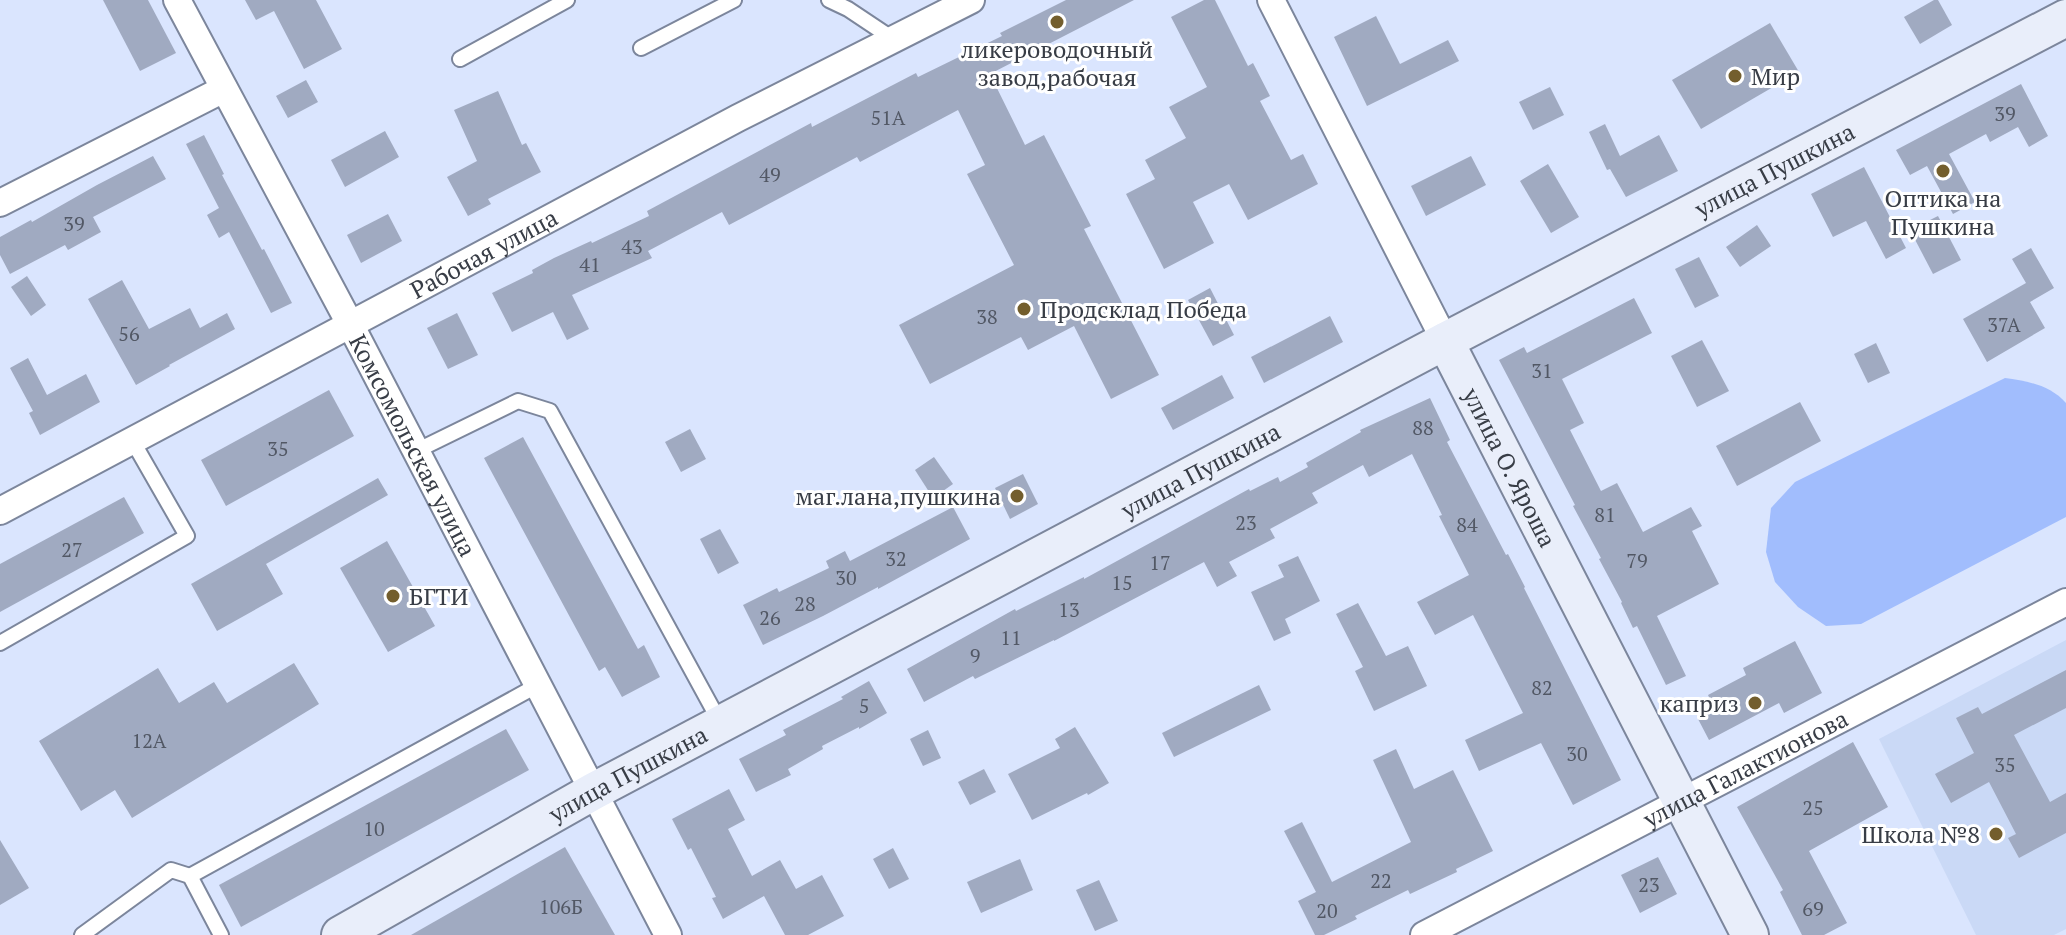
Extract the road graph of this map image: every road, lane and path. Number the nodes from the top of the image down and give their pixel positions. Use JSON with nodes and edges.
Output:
{"nodes":[{"id":1,"x":177,"y":0,"type":"edge"},
{"id":2,"x":567,"y":0,"type":"edge"},
{"id":3,"x":734,"y":0,"type":"edge"},
{"id":4,"x":829,"y":0,"type":"edge"},
{"id":5,"x":971,"y":0,"type":"edge"},
{"id":6,"x":1271,"y":0,"type":"edge"},
{"id":7,"x":2066,"y":18,"type":"edge"},
{"id":8,"x":893,"y":39,"type":"junction"},
{"id":9,"x":641,"y":48,"type":"dead end"},
{"id":10,"x":460,"y":59,"type":"dead end"},
{"id":11,"x":224,"y":89,"type":"junction"},
{"id":12,"x":0,"y":203,"type":"edge"},
{"id":13,"x":350,"y":324,"type":"junction"},
{"id":14,"x":1445,"y":341,"type":"junction"},
{"id":15,"x":132,"y":440,"type":"junction"},
{"id":16,"x":416,"y":451,"type":"junction"},
{"id":17,"x":0,"y":511,"type":"edge"},
{"id":18,"x":2066,"y":602,"type":"edge"},
{"id":19,"x":0,"y":643,"type":"edge"},
{"id":20,"x":538,"y":685,"type":"junction"},
{"id":21,"x":722,"y":724,"type":"junction"},
{"id":22,"x":594,"y":791,"type":"junction"},
{"id":23,"x":1683,"y":802,"type":"junction"},
{"id":24,"x":190,"y":876,"type":"junction"},
{"id":25,"x":82,"y":935,"type":"edge"},
{"id":26,"x":221,"y":935,"type":"edge"},
{"id":27,"x":340,"y":935,"type":"edge"},
{"id":28,"x":668,"y":935,"type":"edge"},
{"id":29,"x":1424,"y":935,"type":"edge"},
{"id":30,"x":1750,"y":935,"type":"edge"}],
"edges":[{"from":1,"to":11,"type":"street","name":"Комсомольская улица"},
{"from":2,"to":10,"type":"lane"},
{"from":3,"to":9,"type":"lane"},
{"from":4,"to":8,"type":"lane"},
{"from":5,"to":8,"type":"street","name":"Рабочая улица"},
{"from":6,"to":14,"type":"street","name":"улица О. Яроша"},
{"from":7,"to":14,"type":"main road","name":"улица Пушкина"},
{"from":8,"to":13,"type":"street","name":"Рабочая улица"},
{"from":11,"to":12,"type":"street"},
{"from":11,"to":13,"type":"street","name":"Комсомольская улица"},
{"from":13,"to":15,"type":"street","name":"Рабочая улица"},
{"from":13,"to":16,"type":"street","name":"Комсомольская улица"},
{"from":14,"to":21,"type":"main road","name":"улица Пушкина"},
{"from":14,"to":23,"type":"main road","name":"улица О. Яроша"},
{"from":15,"to":17,"type":"street","name":"Рабочая улица"},
{"from":15,"to":19,"type":"lane"},
{"from":16,"to":20,"type":"street","name":"Комсомольская улица"},
{"from":16,"to":21,"type":"lane"},
{"from":18,"to":23,"type":"street","name":"улица Галактионова"},
{"from":20,"to":22,"type":"street","name":"Комсомольская улица"},
{"from":20,"to":24,"type":"lane"},
{"from":21,"to":22,"type":"main road","name":"улица Пушкина"},
{"from":22,"to":27,"type":"main road","name":"улица Пушкина"},
{"from":22,"to":28,"type":"street","name":"Комсомольская улица"},
{"from":23,"to":29,"type":"street","name":"улица Галактионова"},
{"from":23,"to":30,"type":"main road","name":"улица О. Яроша"},
{"from":24,"to":25,"type":"lane"},
{"from":24,"to":26,"type":"lane"}]}
